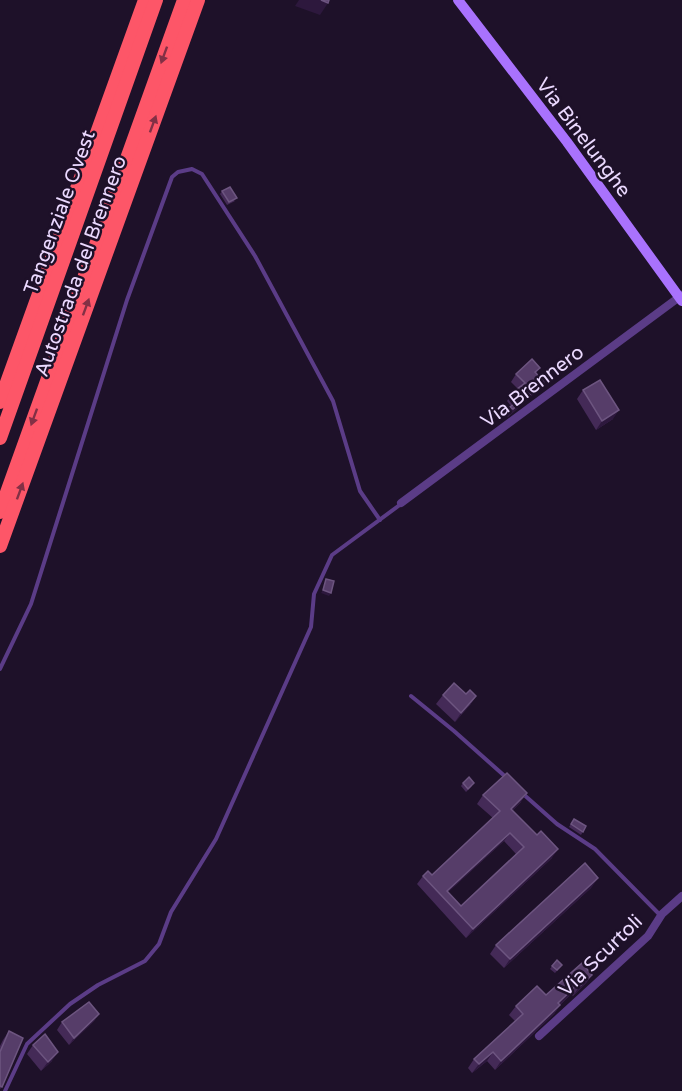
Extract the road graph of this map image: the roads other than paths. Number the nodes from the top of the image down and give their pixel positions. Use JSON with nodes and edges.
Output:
{"nodes":[{"id":1,"x":145,"y":0,"type":"edge"},
{"id":2,"x":156,"y":0,"type":"edge"},
{"id":3,"x":184,"y":0,"type":"edge"},
{"id":4,"x":198,"y":0,"type":"edge"},
{"id":5,"x":458,"y":0,"type":"edge"},
{"id":6,"x":681,"y":298,"type":"edge"},
{"id":7,"x":0,"y":402,"type":"edge"},
{"id":8,"x":0,"y":438,"type":"edge"},
{"id":9,"x":402,"y":503,"type":"joint"},
{"id":10,"x":0,"y":512,"type":"edge"},
{"id":11,"x":380,"y":520,"type":"junction"},
{"id":12,"x":0,"y":546,"type":"edge"},
{"id":13,"x":0,"y":669,"type":"edge"},
{"id":14,"x":411,"y":696,"type":"dead end"},
{"id":15,"x":682,"y":896,"type":"edge"},
{"id":16,"x":661,"y":916,"type":"junction"},
{"id":17,"x":539,"y":1036,"type":"dead end"},
{"id":18,"x":5,"y":1091,"type":"edge"}],
"edges":[{"from":1,"to":7,"type":"highway","name":"Tangenziale Ovest"},
{"from":2,"to":8,"type":"highway","name":"Tangenziale Ovest"},
{"from":3,"to":10,"type":"highway","name":"Autostrada del Brennero","one_way":true},
{"from":12,"to":4,"type":"highway","name":"Autostrada del Brennero","one_way":true},
{"from":5,"to":6,"type":"street","name":"Via Binelunghe"},
{"from":6,"to":9,"type":"street","name":"Via Brennero"},
{"from":9,"to":11,"type":"lane"},
{"from":11,"to":13,"type":"lane"},
{"from":11,"to":18,"type":"lane"},
{"from":14,"to":16,"type":"lane"},
{"from":15,"to":16,"type":"street","name":"Via Scurtoli"},
{"from":16,"to":17,"type":"street","name":"Via Scurtoli"}]}
